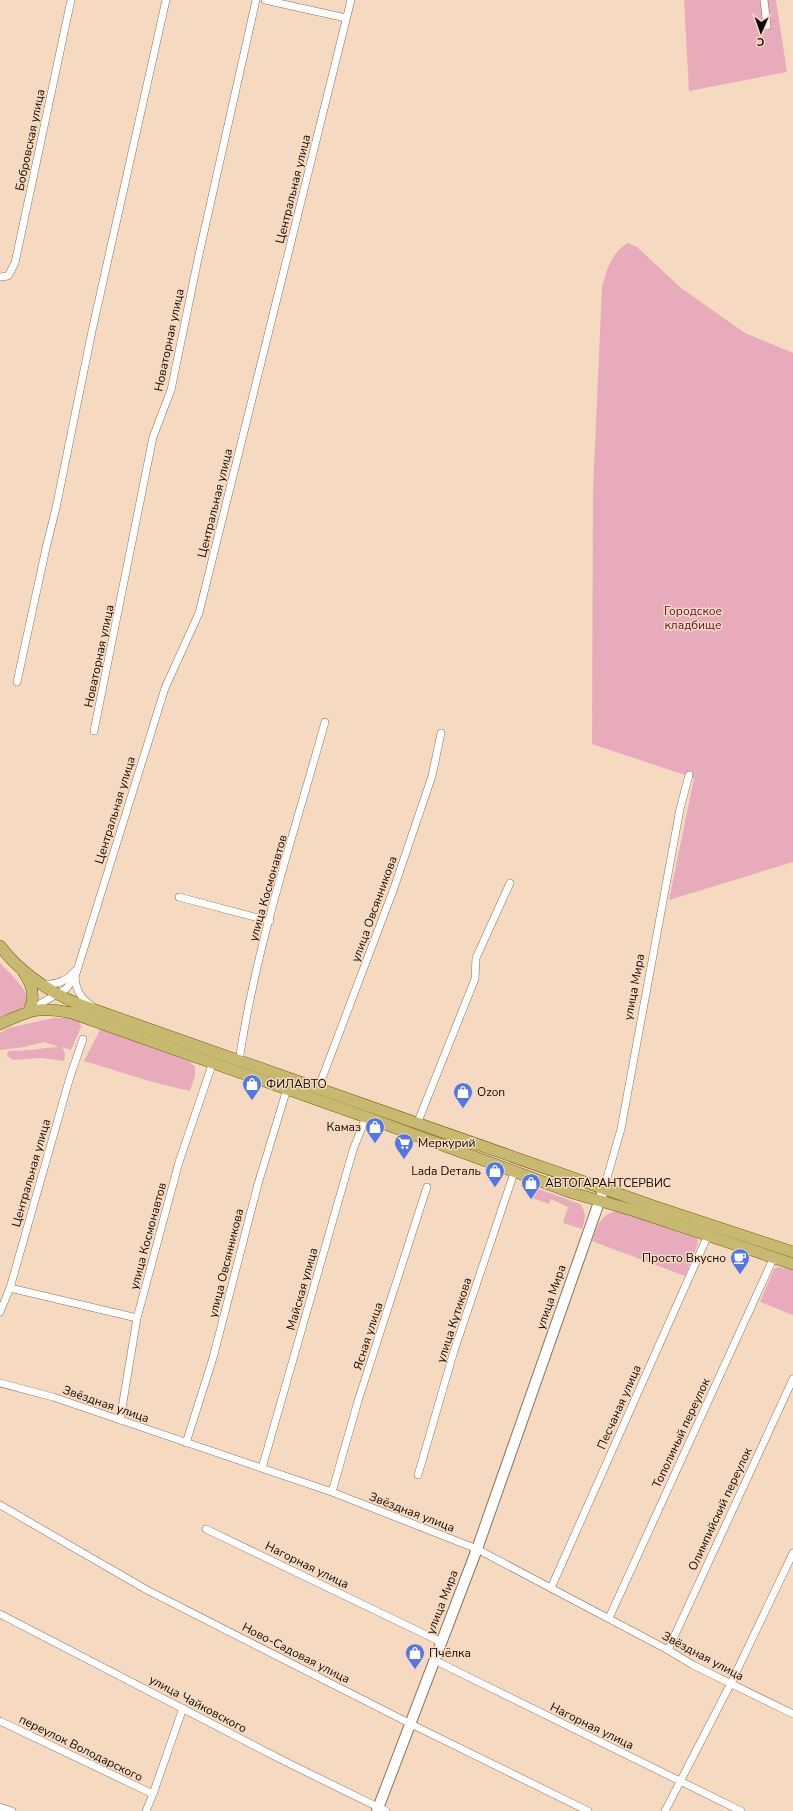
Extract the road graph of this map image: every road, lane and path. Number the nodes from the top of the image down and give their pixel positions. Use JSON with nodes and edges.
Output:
{"nodes":[{"id":1,"x":71,"y":0,"type":"edge"},
{"id":2,"x":166,"y":0,"type":"edge"},
{"id":3,"x":256,"y":0,"type":"edge"},
{"id":4,"x":265,"y":0,"type":"edge"},
{"id":5,"x":351,"y":0,"type":"edge"},
{"id":6,"x":764,"y":0,"type":"edge"},
{"id":7,"x":346,"y":18,"type":"junction"},
{"id":8,"x":767,"y":26,"type":"dead end"},
{"id":9,"x":0,"y":277,"type":"edge"},
{"id":10,"x":17,"y":682,"type":"dead end"},
{"id":11,"x":325,"y":722,"type":"dead end"},
{"id":12,"x":94,"y":731,"type":"dead end"},
{"id":13,"x":441,"y":733,"type":"dead end"},
{"id":14,"x":689,"y":775,"type":"dead end"},
{"id":15,"x":510,"y":883,"type":"dead end"},
{"id":16,"x":179,"y":897,"type":"dead end"},
{"id":17,"x":270,"y":921,"type":"junction"},
{"id":18,"x":0,"y":946,"type":"edge"},
{"id":19,"x":78,"y":968,"type":"junction"},
{"id":20,"x":22,"y":969,"type":"junction"},
{"id":21,"x":75,"y":978,"type":"junction"},
{"id":22,"x":42,"y":984,"type":"junction"},
{"id":23,"x":58,"y":995,"type":"junction"},
{"id":24,"x":30,"y":1010,"type":"junction"},
{"id":25,"x":98,"y":1011,"type":"junction"},
{"id":26,"x":0,"y":1024,"type":"edge"},
{"id":27,"x":83,"y":1039,"type":"dead end"},
{"id":28,"x":239,"y":1061,"type":"junction"},
{"id":29,"x":213,"y":1062,"type":"junction"},
{"id":30,"x":287,"y":1089,"type":"junction"},
{"id":31,"x":318,"y":1089,"type":"junction"},
{"id":32,"x":366,"y":1117,"type":"junction"},
{"id":33,"x":417,"y":1124,"type":"junction"},
{"id":34,"x":514,"y":1172,"type":"junction"},
{"id":35,"x":427,"y":1187,"type":"dead end"},
{"id":36,"x":604,"y":1188,"type":"junction"},
{"id":37,"x":599,"y":1201,"type":"junction"},
{"id":38,"x":708,"y":1235,"type":"junction"},
{"id":39,"x":793,"y":1252,"type":"edge"},
{"id":40,"x":774,"y":1257,"type":"junction"},
{"id":41,"x":793,"y":1264,"type":"edge"},
{"id":42,"x":10,"y":1288,"type":"junction"},
{"id":43,"x":0,"y":1312,"type":"edge"},
{"id":44,"x":138,"y":1318,"type":"junction"},
{"id":45,"x":793,"y":1378,"type":"edge"},
{"id":46,"x":0,"y":1382,"type":"edge"},
{"id":47,"x":120,"y":1420,"type":"junction"},
{"id":48,"x":186,"y":1443,"type":"junction"},
{"id":49,"x":262,"y":1468,"type":"junction"},
{"id":50,"x":418,"y":1475,"type":"dead end"},
{"id":51,"x":332,"y":1492,"type":"junction"},
{"id":52,"x":0,"y":1505,"type":"edge"},
{"id":53,"x":206,"y":1529,"type":"dead end"},
{"id":54,"x":477,"y":1549,"type":"junction"},
{"id":55,"x":793,"y":1553,"type":"edge"},
{"id":56,"x":551,"y":1588,"type":"junction"},
{"id":57,"x":0,"y":1614,"type":"edge"},
{"id":58,"x":608,"y":1618,"type":"junction"},
{"id":59,"x":441,"y":1642,"type":"junction"},
{"id":60,"x":668,"y":1650,"type":"junction"},
{"id":61,"x":434,"y":1660,"type":"junction"},
{"id":62,"x":731,"y":1683,"type":"junction"},
{"id":63,"x":183,"y":1708,"type":"junction"},
{"id":64,"x":793,"y":1714,"type":"edge"},
{"id":65,"x":0,"y":1721,"type":"edge"},
{"id":66,"x":411,"y":1724,"type":"junction"},
{"id":67,"x":681,"y":1782,"type":"junction"},
{"id":68,"x":153,"y":1794,"type":"junction"},
{"id":69,"x":0,"y":1806,"type":"edge"},
{"id":70,"x":380,"y":1810,"type":"edge"},
{"id":71,"x":12,"y":1811,"type":"edge"},
{"id":72,"x":146,"y":1811,"type":"edge"},
{"id":73,"x":588,"y":1811,"type":"edge"},
{"id":74,"x":665,"y":1811,"type":"edge"},
{"id":75,"x":741,"y":1811,"type":"edge"}],
"edges":[{"from":1,"to":9,"type":"street","name":"Бобровская улица"},
{"from":2,"to":10,"type":"street"},
{"from":3,"to":12,"type":"street","name":"Новаторная улица"},
{"from":4,"to":7,"type":"street"},
{"from":5,"to":7,"type":"street","name":"Центральная улица"},
{"from":6,"to":8,"type":"street"},
{"from":7,"to":19,"type":"street","name":"Центральная улица"},
{"from":11,"to":17,"type":"street","name":"улица Космонавтов"},
{"from":13,"to":31,"type":"street","name":"улица Овсянникова"},
{"from":14,"to":36,"type":"street","name":"улица Мира"},
{"from":15,"to":33,"type":"street"},
{"from":16,"to":17,"type":"street"},
{"from":17,"to":28,"type":"street","name":"улица Космонавтов"},
{"from":18,"to":20,"type":"main road"},
{"from":19,"to":21,"type":"street","name":"Центральная улица"},
{"from":19,"to":22,"type":"street"},
{"from":20,"to":22,"type":"main road"},
{"from":20,"to":24,"type":"main road"},
{"from":21,"to":23,"type":"street","name":"Центральная улица"},
{"from":21,"to":25,"type":"street"},
{"from":22,"to":23,"type":"main road"},
{"from":23,"to":24,"type":"street","name":"Центральная улица"},
{"from":23,"to":25,"type":"main road"},
{"from":24,"to":26,"type":"main road"},
{"from":24,"to":29,"type":"main road"},
{"from":25,"to":28,"type":"main road"},
{"from":27,"to":42,"type":"street","name":"Центральная улица"},
{"from":28,"to":31,"type":"main road"},
{"from":29,"to":30,"type":"main road"},
{"from":29,"to":44,"type":"street","name":"улица Космонавтов"},
{"from":30,"to":32,"type":"main road"},
{"from":30,"to":48,"type":"street","name":"улица Овсянникова"},
{"from":31,"to":33,"type":"main road"},
{"from":32,"to":34,"type":"main road"},
{"from":32,"to":49,"type":"street","name":"Майская улица"},
{"from":33,"to":36,"type":"main road"},
{"from":34,"to":37,"type":"main road"},
{"from":34,"to":50,"type":"street","name":"улица Кутикова"},
{"from":35,"to":51,"type":"street","name":"Ясная улица"},
{"from":36,"to":37,"type":"main road","name":"улица Мира"},
{"from":36,"to":39,"type":"main road"},
{"from":37,"to":38,"type":"main road"},
{"from":37,"to":54,"type":"main road","name":"улица Мира"},
{"from":38,"to":40,"type":"main road"},
{"from":38,"to":56,"type":"street","name":"Песчаная улица"},
{"from":40,"to":41,"type":"main road"},
{"from":40,"to":58,"type":"street","name":"Тополиный переулок"},
{"from":42,"to":43,"type":"street","name":"Центральная улица"},
{"from":42,"to":44,"type":"street"},
{"from":44,"to":47,"type":"street","name":"улица Космонавтов"},
{"from":45,"to":60,"type":"street","name":"Олимпийский переулок"},
{"from":46,"to":47,"type":"street","name":"Звёздная улица"},
{"from":47,"to":48,"type":"street","name":"Звёздная улица"},
{"from":48,"to":49,"type":"street","name":"Звёздная улица"},
{"from":49,"to":51,"type":"street","name":"Звёздная улица"},
{"from":51,"to":54,"type":"street","name":"Звёздная улица"},
{"from":52,"to":66,"type":"street","name":"Ново-Садовая улица"},
{"from":53,"to":59,"type":"street","name":"Нагорная улица"},
{"from":54,"to":56,"type":"street","name":"Звёздная улица"},
{"from":54,"to":59,"type":"main road","name":"улица Мира"},
{"from":55,"to":62,"type":"street"},
{"from":56,"to":58,"type":"street","name":"Звёздная улица"},
{"from":57,"to":63,"type":"street","name":"улица Чайковского"},
{"from":58,"to":60,"type":"street","name":"Звёздная улица"},
{"from":59,"to":61,"type":"main road","name":"улица Мира"},
{"from":60,"to":62,"type":"street","name":"Звёздная улица"},
{"from":61,"to":66,"type":"main road","name":"улица Мира"},
{"from":61,"to":67,"type":"street","name":"Нагорная улица"},
{"from":62,"to":64,"type":"street","name":"Звёздная улица"},
{"from":62,"to":67,"type":"street"},
{"from":63,"to":68,"type":"street"},
{"from":63,"to":70,"type":"street","name":"улица Чайковского"},
{"from":65,"to":68,"type":"street","name":"переулок Володарского"},
{"from":66,"to":70,"type":"main road","name":"улица Мира"},
{"from":66,"to":73,"type":"street","name":"Ново-Садовая улица"},
{"from":67,"to":74,"type":"street"},
{"from":67,"to":75,"type":"street","name":"Нагорная улица"},
{"from":68,"to":72,"type":"street"},
{"from":69,"to":71,"type":"street"}]}
